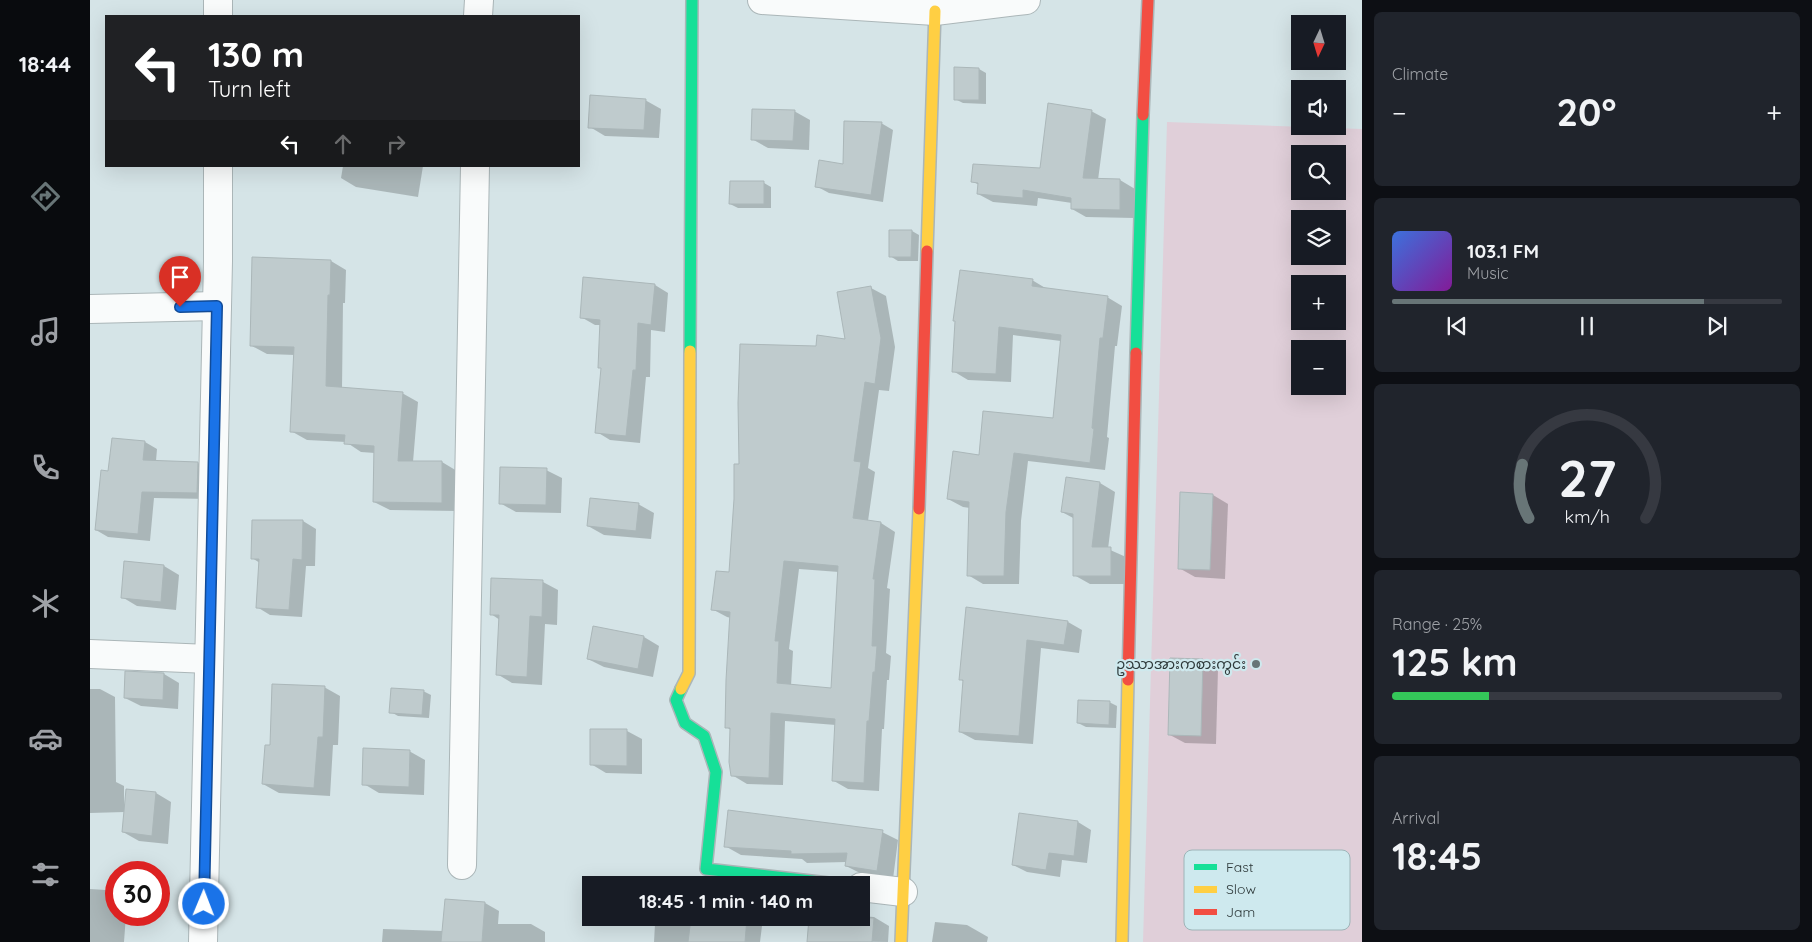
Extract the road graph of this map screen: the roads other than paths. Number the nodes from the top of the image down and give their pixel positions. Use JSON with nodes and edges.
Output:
{"nodes":[{"id":1,"x":218,"y":0,"type":"edge"},
{"id":2,"x":479,"y":0,"type":"edge"},
{"id":3,"x":692,"y":0,"type":"edge"},
{"id":4,"x":762,"y":0,"type":"edge"},
{"id":5,"x":1026,"y":0,"type":"edge"},
{"id":6,"x":1148,"y":0,"type":"edge"},
{"id":7,"x":934,"y":11,"type":"junction"},
{"id":8,"x":218,"y":15,"type":"edge"},
{"id":9,"x":478,"y":15,"type":"edge"},
{"id":10,"x":218,"y":167,"type":"edge"},
{"id":11,"x":476,"y":167,"type":"edge"},
{"id":12,"x":217,"y":306,"type":"junction"},
{"id":13,"x":90,"y":309,"type":"edge"},
{"id":14,"x":90,"y":654,"type":"edge"},
{"id":15,"x":209,"y":659,"type":"junction"},
{"id":16,"x":462,"y":865,"type":"dead end"},
{"id":17,"x":767,"y":876,"type":"edge"},
{"id":18,"x":870,"y":888,"type":"edge"},
{"id":19,"x":903,"y":892,"type":"junction"},
{"id":20,"x":203,"y":942,"type":"edge"},
{"id":21,"x":901,"y":942,"type":"edge"},
{"id":22,"x":1122,"y":942,"type":"edge"}],
"edges":[{"from":1,"to":8,"type":"street"},
{"from":2,"to":9,"type":"street"},
{"from":3,"to":17,"type":"street"},
{"from":4,"to":7,"type":"street"},
{"from":5,"to":7,"type":"street"},
{"from":6,"to":22,"type":"street"},
{"from":7,"to":19,"type":"street"},
{"from":10,"to":12,"type":"street"},
{"from":11,"to":16,"type":"street"},
{"from":12,"to":13,"type":"street"},
{"from":12,"to":15,"type":"street"},
{"from":14,"to":15,"type":"street"},
{"from":15,"to":20,"type":"street"},
{"from":18,"to":19,"type":"street"},
{"from":19,"to":21,"type":"street"}]}
